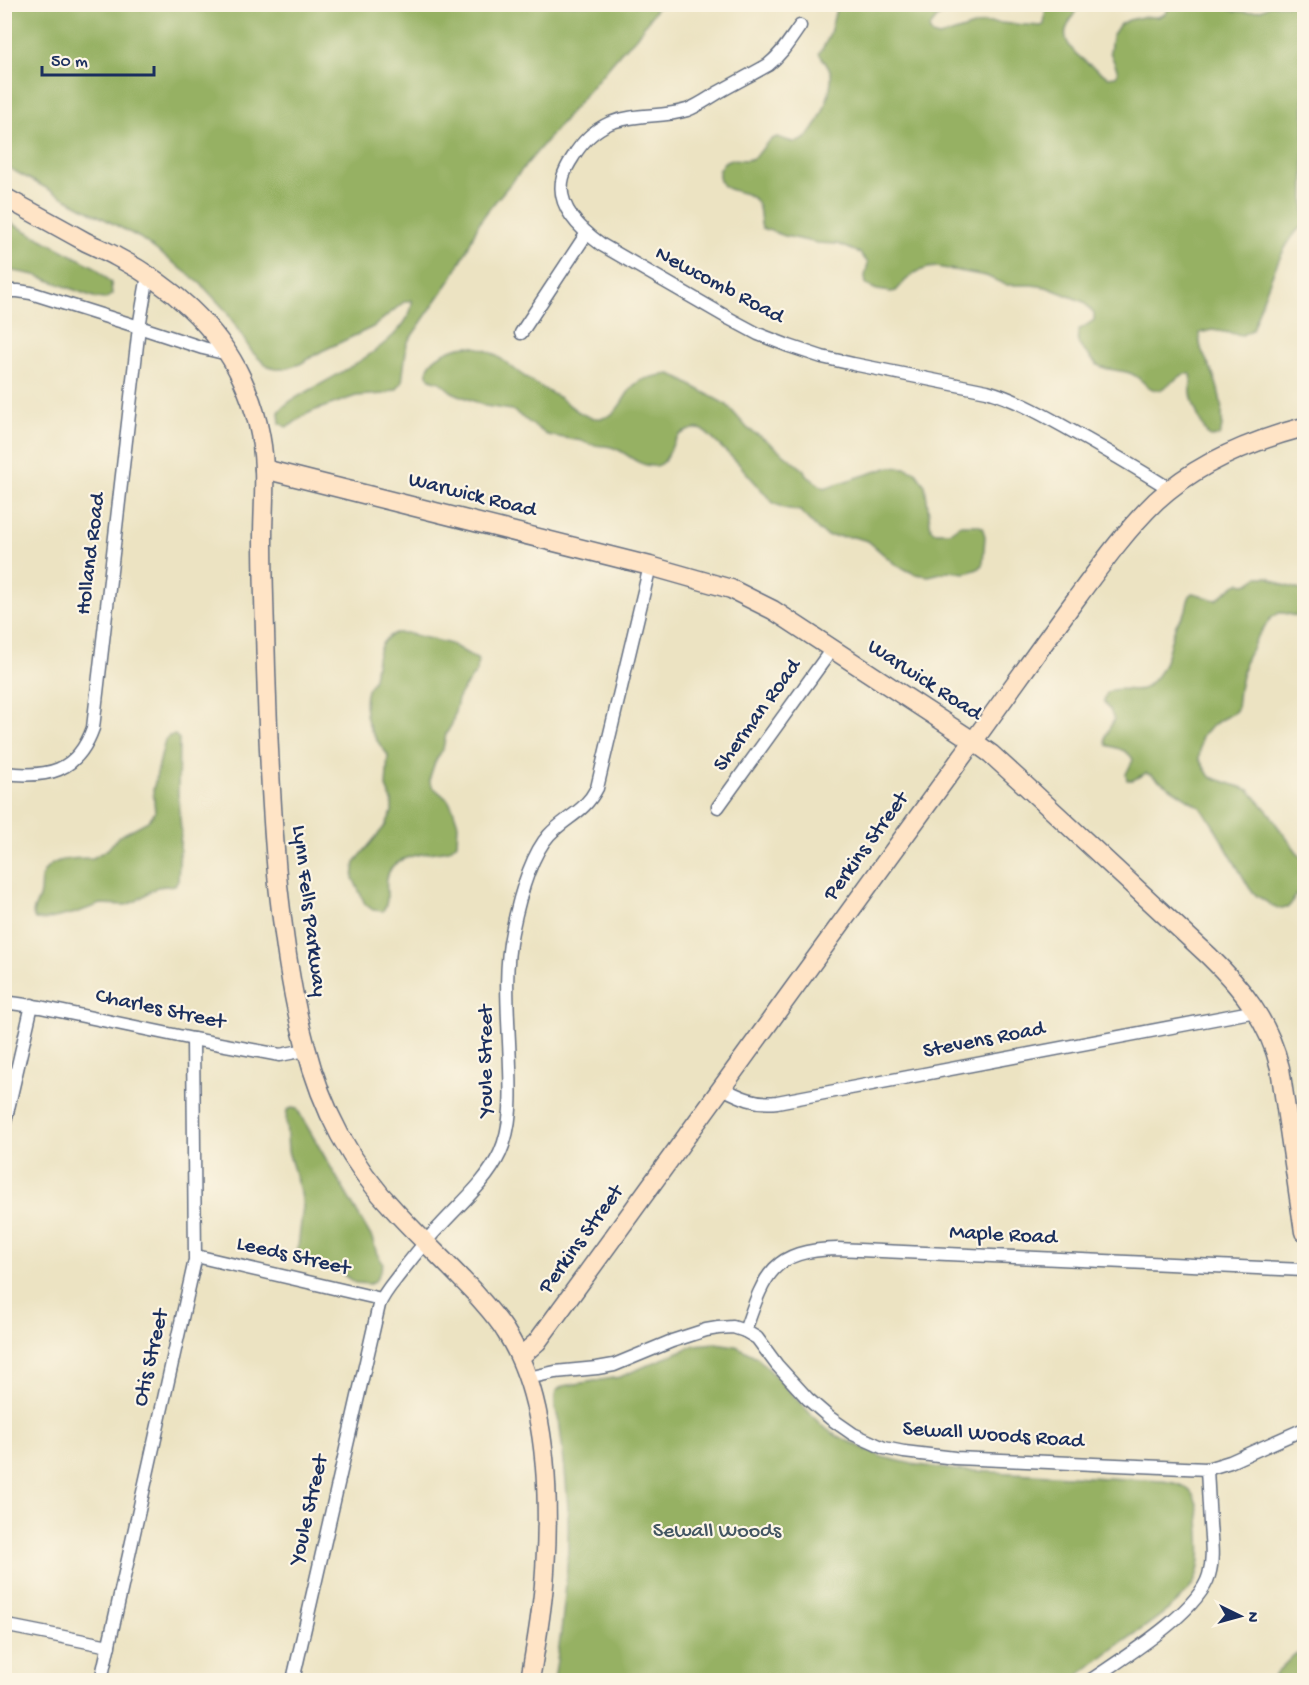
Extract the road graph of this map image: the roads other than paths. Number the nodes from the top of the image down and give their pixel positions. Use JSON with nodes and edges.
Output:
{"nodes":[{"id":1,"x":800,"y":26,"type":"dead end"},
{"id":2,"x":4,"y":196,"type":"edge"},
{"id":3,"x":587,"y":233,"type":"junction"},
{"id":4,"x":148,"y":275,"type":"junction"},
{"id":5,"x":4,"y":291,"type":"edge"},
{"id":6,"x":140,"y":327,"type":"junction"},
{"id":7,"x":521,"y":333,"type":"dead end"},
{"id":8,"x":228,"y":354,"type":"junction"},
{"id":9,"x":1305,"y":427,"type":"edge"},
{"id":10,"x":264,"y":469,"type":"junction"},
{"id":11,"x":1170,"y":489,"type":"junction"},
{"id":12,"x":650,"y":566,"type":"junction"},
{"id":13,"x":832,"y":649,"type":"junction"},
{"id":14,"x":973,"y":741,"type":"junction"},
{"id":15,"x":4,"y":773,"type":"edge"},
{"id":16,"x":718,"y":807,"type":"dead end"},
{"id":17,"x":4,"y":1002,"type":"edge"},
{"id":18,"x":32,"y":1005,"type":"junction"},
{"id":19,"x":1256,"y":1011,"type":"junction"},
{"id":20,"x":193,"y":1039,"type":"junction"},
{"id":21,"x":306,"y":1050,"type":"junction"},
{"id":22,"x":722,"y":1088,"type":"junction"},
{"id":23,"x":4,"y":1126,"type":"edge"},
{"id":24,"x":1298,"y":1136,"type":"edge"},
{"id":25,"x":1305,"y":1232,"type":"edge"},
{"id":26,"x":425,"y":1242,"type":"junction"},
{"id":27,"x":196,"y":1256,"type":"junction"},
{"id":28,"x":1305,"y":1270,"type":"edge"},
{"id":29,"x":381,"y":1299,"type":"junction"},
{"id":30,"x":746,"y":1331,"type":"junction"},
{"id":31,"x":520,"y":1357,"type":"junction"},
{"id":32,"x":528,"y":1378,"type":"junction"},
{"id":33,"x":1305,"y":1429,"type":"edge"},
{"id":34,"x":1207,"y":1469,"type":"junction"},
{"id":35,"x":13,"y":1627,"type":"dead end"},
{"id":36,"x":109,"y":1646,"type":"junction"},
{"id":37,"x":101,"y":1680,"type":"edge"},
{"id":38,"x":293,"y":1680,"type":"edge"},
{"id":39,"x":530,"y":1680,"type":"edge"},
{"id":40,"x":1091,"y":1680,"type":"edge"}],
"edges":[{"from":1,"to":3,"type":"street","name":"Newcomb Road"},
{"from":2,"to":4,"type":"main road","name":"Lynn Fells Parkway"},
{"from":3,"to":7,"type":"street"},
{"from":3,"to":11,"type":"street","name":"Newcomb Road"},
{"from":4,"to":6,"type":"street","name":"Holland Road"},
{"from":4,"to":8,"type":"main road","name":"Lynn Fells Parkway"},
{"from":5,"to":6,"type":"street"},
{"from":6,"to":8,"type":"street"},
{"from":6,"to":15,"type":"street","name":"Holland Road"},
{"from":8,"to":10,"type":"main road","name":"Lynn Fells Parkway"},
{"from":9,"to":11,"type":"main road","name":"Perkins Street"},
{"from":10,"to":12,"type":"main road","name":"Warwick Road"},
{"from":10,"to":21,"type":"main road","name":"Lynn Fells Parkway"},
{"from":11,"to":14,"type":"main road","name":"Perkins Street"},
{"from":12,"to":13,"type":"main road","name":"Warwick Road"},
{"from":12,"to":26,"type":"street","name":"Youle Street"},
{"from":13,"to":14,"type":"main road","name":"Warwick Road"},
{"from":13,"to":16,"type":"street","name":"Sherman Road"},
{"from":14,"to":19,"type":"main road","name":"Warwick Road"},
{"from":14,"to":22,"type":"main road","name":"Perkins Street"},
{"from":17,"to":18,"type":"street","name":"Charles Street"},
{"from":18,"to":20,"type":"street","name":"Charles Street"},
{"from":18,"to":23,"type":"street"},
{"from":19,"to":22,"type":"street","name":"Stevens Road"},
{"from":19,"to":24,"type":"main road","name":"Warwick Road"},
{"from":20,"to":21,"type":"street","name":"Charles Street"},
{"from":20,"to":27,"type":"street","name":"Otis Street"},
{"from":21,"to":26,"type":"main road","name":"Lynn Fells Parkway"},
{"from":22,"to":31,"type":"main road","name":"Perkins Street"},
{"from":24,"to":25,"type":"main road","name":"Warwick Road"},
{"from":26,"to":29,"type":"street","name":"Youle Street"},
{"from":26,"to":31,"type":"main road","name":"Lynn Fells Parkway"},
{"from":27,"to":29,"type":"street","name":"Leeds Street"},
{"from":27,"to":36,"type":"street","name":"Otis Street"},
{"from":28,"to":30,"type":"street","name":"Maple Road"},
{"from":29,"to":38,"type":"street","name":"Youle Street"},
{"from":30,"to":32,"type":"street"},
{"from":30,"to":34,"type":"street","name":"Sewall Woods Road"},
{"from":31,"to":32,"type":"main road","name":"Lynn Fells Parkway"},
{"from":32,"to":39,"type":"main road","name":"Lynn Fells Parkway"},
{"from":33,"to":34,"type":"street","name":"Sewall Woods Road"},
{"from":34,"to":40,"type":"street"},
{"from":35,"to":36,"type":"street"},
{"from":36,"to":37,"type":"street","name":"Otis Street"}]}
